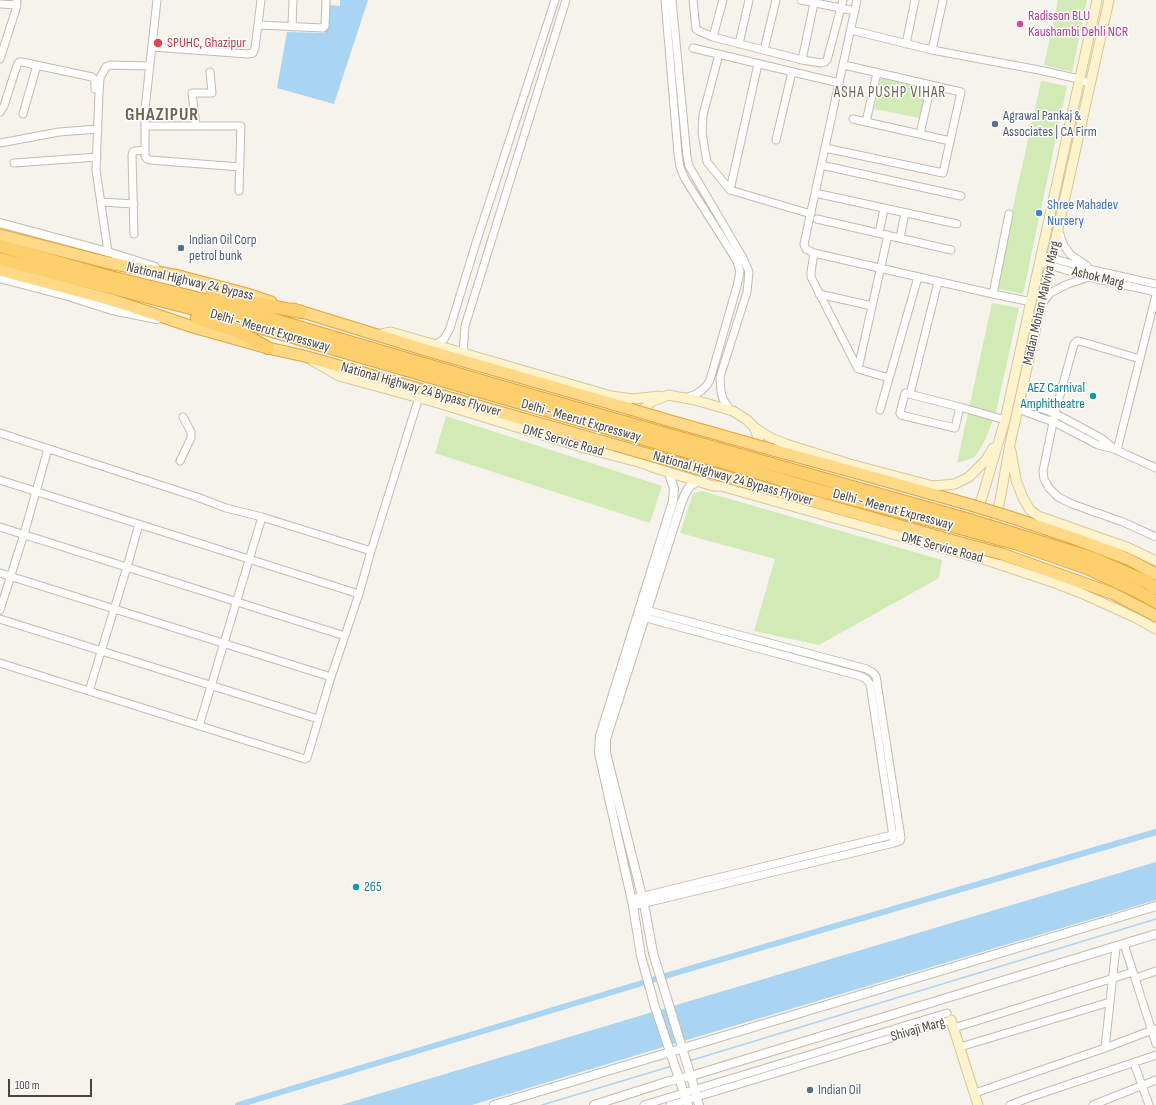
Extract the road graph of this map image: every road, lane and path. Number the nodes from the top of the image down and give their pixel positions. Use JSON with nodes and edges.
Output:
{"nodes":[{"id":1,"x":157,"y":0,"type":"edge"},
{"id":2,"x":261,"y":0,"type":"edge"},
{"id":3,"x":293,"y":0,"type":"edge"},
{"id":4,"x":326,"y":0,"type":"edge"},
{"id":5,"x":555,"y":0,"type":"edge"},
{"id":6,"x":566,"y":0,"type":"edge"},
{"id":7,"x":665,"y":0,"type":"edge"},
{"id":8,"x":672,"y":0,"type":"edge"},
{"id":9,"x":693,"y":0,"type":"edge"},
{"id":10,"x":723,"y":0,"type":"edge"},
{"id":11,"x":749,"y":0,"type":"edge"},
{"id":12,"x":776,"y":0,"type":"edge"},
{"id":13,"x":801,"y":0,"type":"edge"},
{"id":14,"x":843,"y":0,"type":"edge"},
{"id":15,"x":857,"y":0,"type":"edge"},
{"id":16,"x":915,"y":0,"type":"edge"},
{"id":17,"x":943,"y":0,"type":"edge"},
{"id":18,"x":1097,"y":0,"type":"edge"},
{"id":19,"x":1109,"y":0,"type":"edge"},
{"id":20,"x":17,"y":3,"type":"edge"},
{"id":21,"x":814,"y":3,"type":"junction"},
{"id":22,"x":0,"y":4,"type":"edge"},
{"id":23,"x":841,"y":9,"type":"junction"},
{"id":24,"x":855,"y":11,"type":"junction"},
{"id":25,"x":258,"y":25,"type":"junction"},
{"id":26,"x":292,"y":27,"type":"junction"},
{"id":27,"x":851,"y":30,"type":"junction"},
{"id":28,"x":713,"y":37,"type":"junction"},
{"id":29,"x":739,"y":44,"type":"junction"},
{"id":30,"x":906,"y":44,"type":"junction"},
{"id":31,"x":152,"y":48,"type":"junction"},
{"id":32,"x":693,"y":48,"type":"dead end"},
{"id":33,"x":764,"y":50,"type":"junction"},
{"id":34,"x":932,"y":50,"type":"junction"},
{"id":35,"x":719,"y":54,"type":"junction"},
{"id":36,"x":0,"y":59,"type":"edge"},
{"id":37,"x":802,"y":60,"type":"junction"},
{"id":38,"x":758,"y":64,"type":"junction"},
{"id":39,"x":37,"y":65,"type":"junction"},
{"id":40,"x":844,"y":65,"type":"junction"},
{"id":41,"x":150,"y":66,"type":"junction"},
{"id":42,"x":210,"y":72,"type":"dead end"},
{"id":43,"x":792,"y":72,"type":"junction"},
{"id":44,"x":877,"y":73,"type":"junction"},
{"id":45,"x":1079,"y":80,"type":"junction"},
{"id":46,"x":839,"y":83,"type":"junction"},
{"id":47,"x":1090,"y":84,"type":"junction"},
{"id":48,"x":931,"y":85,"type":"junction"},
{"id":49,"x":0,"y":112,"type":"edge"},
{"id":50,"x":23,"y":114,"type":"dead end"},
{"id":51,"x":853,"y":119,"type":"dead end"},
{"id":52,"x":94,"y":121,"type":"dead end"},
{"id":53,"x":866,"y":122,"type":"junction"},
{"id":54,"x":145,"y":126,"type":"junction"},
{"id":55,"x":196,"y":126,"type":"junction"},
{"id":56,"x":98,"y":129,"type":"junction"},
{"id":57,"x":920,"y":134,"type":"junction"},
{"id":58,"x":776,"y":140,"type":"dead end"},
{"id":59,"x":950,"y":141,"type":"junction"},
{"id":60,"x":0,"y":143,"type":"edge"},
{"id":61,"x":825,"y":148,"type":"junction"},
{"id":62,"x":145,"y":150,"type":"junction"},
{"id":63,"x":97,"y":157,"type":"junction"},
{"id":64,"x":14,"y":163,"type":"dead end"},
{"id":65,"x":240,"y":166,"type":"junction"},
{"id":66,"x":821,"y":166,"type":"junction"},
{"id":67,"x":730,"y":190,"type":"junction"},
{"id":68,"x":239,"y":191,"type":"dead end"},
{"id":69,"x":815,"y":193,"type":"junction"},
{"id":70,"x":962,"y":196,"type":"dead end"},
{"id":71,"x":101,"y":202,"type":"junction"},
{"id":72,"x":134,"y":204,"type":"junction"},
{"id":73,"x":884,"y":209,"type":"junction"},
{"id":74,"x":905,"y":213,"type":"junction"},
{"id":75,"x":811,"y":214,"type":"junction"},
{"id":76,"x":1009,"y":214,"type":"dead end"},
{"id":77,"x":817,"y":219,"type":"dead end"},
{"id":78,"x":0,"y":223,"type":"edge"},
{"id":79,"x":957,"y":224,"type":"dead end"},
{"id":80,"x":1058,"y":228,"type":"junction"},
{"id":81,"x":879,"y":233,"type":"junction"},
{"id":82,"x":134,"y":234,"type":"dead end"},
{"id":83,"x":0,"y":235,"type":"edge"},
{"id":84,"x":888,"y":235,"type":"junction"},
{"id":85,"x":900,"y":238,"type":"junction"},
{"id":86,"x":0,"y":246,"type":"edge"},
{"id":87,"x":952,"y":250,"type":"dead end"},
{"id":88,"x":108,"y":252,"type":"junction"},
{"id":89,"x":814,"y":253,"type":"junction"},
{"id":90,"x":1041,"y":258,"type":"junction"},
{"id":91,"x":0,"y":259,"type":"edge"},
{"id":92,"x":1051,"y":262,"type":"junction"},
{"id":93,"x":881,"y":268,"type":"junction"},
{"id":94,"x":0,"y":270,"type":"edge"},
{"id":95,"x":1093,"y":270,"type":"junction"},
{"id":96,"x":179,"y":276,"type":"junction"},
{"id":97,"x":918,"y":277,"type":"junction"},
{"id":98,"x":1089,"y":277,"type":"junction"},
{"id":99,"x":0,"y":278,"type":"edge"},
{"id":100,"x":110,"y":282,"type":"junction"},
{"id":101,"x":938,"y":282,"type":"junction"},
{"id":102,"x":1156,"y":284,"type":"edge"},
{"id":103,"x":736,"y":292,"type":"junction"},
{"id":104,"x":747,"y":292,"type":"junction"},
{"id":105,"x":1156,"y":292,"type":"edge"},
{"id":106,"x":819,"y":294,"type":"junction"},
{"id":107,"x":993,"y":294,"type":"junction"},
{"id":108,"x":1156,"y":295,"type":"edge"},
{"id":109,"x":1032,"y":302,"type":"junction"},
{"id":110,"x":872,"y":306,"type":"junction"},
{"id":111,"x":1041,"y":306,"type":"junction"},
{"id":112,"x":301,"y":312,"type":"junction"},
{"id":113,"x":193,"y":327,"type":"junction"},
{"id":114,"x":268,"y":348,"type":"junction"},
{"id":115,"x":432,"y":348,"type":"junction"},
{"id":116,"x":463,"y":354,"type":"junction"},
{"id":117,"x":304,"y":356,"type":"junction"},
{"id":118,"x":1140,"y":359,"type":"junction"},
{"id":119,"x":858,"y":369,"type":"junction"},
{"id":120,"x":889,"y":378,"type":"junction"},
{"id":121,"x":910,"y":394,"type":"junction"},
{"id":122,"x":668,"y":395,"type":"junction"},
{"id":123,"x":419,"y":398,"type":"junction"},
{"id":124,"x":685,"y":398,"type":"junction"},
{"id":125,"x":1019,"y":405,"type":"junction"},
{"id":126,"x":960,"y":407,"type":"junction"},
{"id":127,"x":730,"y":410,"type":"junction"},
{"id":128,"x":880,"y":410,"type":"dead end"},
{"id":129,"x":1054,"y":413,"type":"junction"},
{"id":130,"x":183,"y":417,"type":"dead end"},
{"id":131,"x":1005,"y":420,"type":"junction"},
{"id":132,"x":1053,"y":422,"type":"junction"},
{"id":133,"x":754,"y":426,"type":"junction"},
{"id":134,"x":0,"y":433,"type":"edge"},
{"id":135,"x":1000,"y":437,"type":"junction"},
{"id":136,"x":1010,"y":444,"type":"junction"},
{"id":137,"x":48,"y":449,"type":"junction"},
{"id":138,"x":1115,"y":449,"type":"junction"},
{"id":139,"x":180,"y":462,"type":"dead end"},
{"id":140,"x":642,"y":462,"type":"junction"},
{"id":141,"x":1156,"y":468,"type":"edge"},
{"id":142,"x":669,"y":473,"type":"junction"},
{"id":143,"x":0,"y":480,"type":"edge"},
{"id":144,"x":698,"y":481,"type":"junction"},
{"id":145,"x":721,"y":486,"type":"junction"},
{"id":146,"x":36,"y":492,"type":"junction"},
{"id":147,"x":262,"y":517,"type":"junction"},
{"id":148,"x":139,"y":524,"type":"junction"},
{"id":149,"x":0,"y":527,"type":"edge"},
{"id":150,"x":24,"y":534,"type":"junction"},
{"id":151,"x":1004,"y":535,"type":"junction"},
{"id":152,"x":1156,"y":537,"type":"edge"},
{"id":153,"x":371,"y":551,"type":"junction"},
{"id":154,"x":967,"y":555,"type":"junction"},
{"id":155,"x":249,"y":559,"type":"junction"},
{"id":156,"x":986,"y":560,"type":"junction"},
{"id":157,"x":1156,"y":561,"type":"edge"},
{"id":158,"x":127,"y":567,"type":"junction"},
{"id":159,"x":0,"y":573,"type":"edge"},
{"id":160,"x":1156,"y":574,"type":"edge"},
{"id":161,"x":11,"y":576,"type":"junction"},
{"id":162,"x":1156,"y":588,"type":"edge"},
{"id":163,"x":359,"y":594,"type":"junction"},
{"id":164,"x":237,"y":601,"type":"junction"},
{"id":165,"x":1156,"y":602,"type":"edge"},
{"id":166,"x":114,"y":608,"type":"junction"},
{"id":167,"x":0,"y":610,"type":"edge"},
{"id":168,"x":642,"y":613,"type":"junction"},
{"id":169,"x":1156,"y":616,"type":"edge"},
{"id":170,"x":0,"y":619,"type":"edge"},
{"id":171,"x":1156,"y":629,"type":"edge"},
{"id":172,"x":345,"y":636,"type":"junction"},
{"id":173,"x":224,"y":643,"type":"junction"},
{"id":174,"x":101,"y":650,"type":"junction"},
{"id":175,"x":0,"y":664,"type":"edge"},
{"id":176,"x":331,"y":677,"type":"junction"},
{"id":177,"x":211,"y":685,"type":"junction"},
{"id":178,"x":89,"y":691,"type":"junction"},
{"id":179,"x":318,"y":719,"type":"junction"},
{"id":180,"x":199,"y":726,"type":"junction"},
{"id":181,"x":900,"y":832,"type":"junction"},
{"id":182,"x":892,"y":834,"type":"junction"},
{"id":183,"x":894,"y":843,"type":"junction"},
{"id":184,"x":643,"y":900,"type":"junction"},
{"id":185,"x":633,"y":903,"type":"junction"},
{"id":186,"x":1156,"y":906,"type":"edge"},
{"id":187,"x":1156,"y":934,"type":"edge"},
{"id":188,"x":1124,"y":944,"type":"junction"},
{"id":189,"x":1116,"y":947,"type":"junction"},
{"id":190,"x":1156,"y":971,"type":"edge"},
{"id":191,"x":1135,"y":975,"type":"junction"},
{"id":192,"x":1113,"y":978,"type":"junction"},
{"id":193,"x":1110,"y":1002,"type":"junction"},
{"id":194,"x":951,"y":1020,"type":"junction"},
{"id":195,"x":1154,"y":1030,"type":"edge"},
{"id":196,"x":1156,"y":1042,"type":"edge"},
{"id":197,"x":960,"y":1047,"type":"junction"},
{"id":198,"x":1105,"y":1048,"type":"junction"},
{"id":199,"x":682,"y":1049,"type":"junction"},
{"id":200,"x":821,"y":1052,"type":"junction"},
{"id":201,"x":670,"y":1053,"type":"junction"},
{"id":202,"x":1156,"y":1055,"type":"edge"},
{"id":203,"x":824,"y":1059,"type":"junction"},
{"id":204,"x":1134,"y":1063,"type":"junction"},
{"id":205,"x":678,"y":1075,"type":"junction"},
{"id":206,"x":691,"y":1076,"type":"junction"},
{"id":207,"x":1156,"y":1080,"type":"edge"},
{"id":208,"x":1142,"y":1085,"type":"junction"},
{"id":209,"x":974,"y":1093,"type":"junction"},
{"id":210,"x":697,"y":1097,"type":"edge"},
{"id":211,"x":1030,"y":1097,"type":"junction"},
{"id":212,"x":686,"y":1099,"type":"edge"},
{"id":213,"x":494,"y":1105,"type":"edge"},
{"id":214,"x":594,"y":1105,"type":"edge"},
{"id":215,"x":644,"y":1105,"type":"edge"},
{"id":216,"x":670,"y":1105,"type":"edge"},
{"id":217,"x":978,"y":1105,"type":"edge"},
{"id":218,"x":1012,"y":1105,"type":"edge"},
{"id":219,"x":1033,"y":1105,"type":"edge"},
{"id":220,"x":1093,"y":1105,"type":"edge"},
{"id":221,"x":1149,"y":1105,"type":"edge"}],
"edges":[{"from":1,"to":31,"type":"street"},
{"from":2,"to":25,"type":"street"},
{"from":3,"to":26,"type":"street"},
{"from":4,"to":26,"type":"street"},
{"from":5,"to":115,"type":"street"},
{"from":6,"to":116,"type":"street"},
{"from":7,"to":103,"type":"street"},
{"from":8,"to":104,"type":"street"},
{"from":9,"to":28,"type":"street"},
{"from":10,"to":28,"type":"street"},
{"from":11,"to":29,"type":"street"},
{"from":12,"to":33,"type":"street"},
{"from":13,"to":21,"type":"street"},
{"from":14,"to":23,"type":"street"},
{"from":15,"to":24,"type":"street"},
{"from":16,"to":30,"type":"street"},
{"from":17,"to":34,"type":"street"},
{"from":18,"to":45,"type":"main road","name":"Madan Mohan Malviya Marg"},
{"from":19,"to":47,"type":"main road","name":"Madan Mohan Malviya Marg"},
{"from":20,"to":22,"type":"street"},
{"from":20,"to":36,"type":"street"},
{"from":21,"to":23,"type":"street"},
{"from":21,"to":37,"type":"street"},
{"from":23,"to":24,"type":"street"},
{"from":23,"to":37,"type":"street"},
{"from":24,"to":27,"type":"street"},
{"from":25,"to":26,"type":"street"},
{"from":25,"to":31,"type":"street"},
{"from":27,"to":30,"type":"street"},
{"from":27,"to":40,"type":"street"},
{"from":28,"to":29,"type":"street"},
{"from":29,"to":33,"type":"street"},
{"from":30,"to":34,"type":"street"},
{"from":31,"to":41,"type":"street"},
{"from":32,"to":35,"type":"street"},
{"from":33,"to":37,"type":"street"},
{"from":34,"to":45,"type":"street"},
{"from":35,"to":38,"type":"street"},
{"from":35,"to":67,"type":"street"},
{"from":38,"to":43,"type":"street"},
{"from":38,"to":67,"type":"street"},
{"from":39,"to":49,"type":"street"},
{"from":39,"to":50,"type":"street"},
{"from":39,"to":52,"type":"street"},
{"from":40,"to":44,"type":"street"},
{"from":40,"to":46,"type":"street"},
{"from":41,"to":54,"type":"street"},
{"from":41,"to":56,"type":"street"},
{"from":42,"to":55,"type":"street"},
{"from":43,"to":46,"type":"street"},
{"from":43,"to":58,"type":"street"},
{"from":44,"to":48,"type":"street"},
{"from":44,"to":53,"type":"street"},
{"from":45,"to":47,"type":"street"},
{"from":45,"to":90,"type":"main road","name":"Madan Mohan Malviya Marg"},
{"from":46,"to":61,"type":"street"},
{"from":47,"to":80,"type":"main road","name":"Madan Mohan Malviya Marg"},
{"from":48,"to":57,"type":"street"},
{"from":48,"to":59,"type":"street"},
{"from":51,"to":53,"type":"street"},
{"from":53,"to":57,"type":"street"},
{"from":54,"to":55,"type":"street"},
{"from":54,"to":62,"type":"street"},
{"from":55,"to":65,"type":"street"},
{"from":56,"to":60,"type":"street"},
{"from":56,"to":63,"type":"street"},
{"from":57,"to":59,"type":"street"},
{"from":59,"to":61,"type":"street"},
{"from":61,"to":66,"type":"street"},
{"from":62,"to":65,"type":"street"},
{"from":62,"to":72,"type":"street"},
{"from":63,"to":64,"type":"street"},
{"from":63,"to":71,"type":"street"},
{"from":65,"to":68,"type":"street"},
{"from":66,"to":69,"type":"street"},
{"from":66,"to":70,"type":"street"},
{"from":67,"to":75,"type":"street"},
{"from":69,"to":73,"type":"street"},
{"from":69,"to":75,"type":"street"},
{"from":71,"to":72,"type":"street"},
{"from":71,"to":88,"type":"street"},
{"from":72,"to":82,"type":"street"},
{"from":73,"to":74,"type":"street"},
{"from":73,"to":81,"type":"street"},
{"from":74,"to":79,"type":"street"},
{"from":74,"to":85,"type":"street"},
{"from":75,"to":89,"type":"street"},
{"from":76,"to":107,"type":"street"},
{"from":77,"to":81,"type":"street"},
{"from":78,"to":88,"type":"street"},
{"from":80,"to":92,"type":"main road","name":"Madan Mohan Malviya Marg"},
{"from":80,"to":95,"type":"street"},
{"from":81,"to":84,"type":"street"},
{"from":83,"to":96,"type":"highway","name":"National Highway 24 Bypass"},
{"from":84,"to":85,"type":"street"},
{"from":84,"to":93,"type":"street"},
{"from":85,"to":87,"type":"street"},
{"from":86,"to":100,"type":"highway","name":"Delhi - Meerut Expressway"},
{"from":88,"to":96,"type":"street"},
{"from":89,"to":93,"type":"street"},
{"from":89,"to":106,"type":"street"},
{"from":90,"to":92,"type":"street","name":"Ashok Marg"},
{"from":90,"to":109,"type":"main road","name":"Madan Mohan Malviya Marg"},
{"from":91,"to":100,"type":"highway","name":"Delhi - Meerut Expressway"},
{"from":92,"to":95,"type":"street","name":"Ashok Marg"},
{"from":92,"to":98,"type":"street","name":"Ashok Marg"},
{"from":92,"to":111,"type":"main road","name":"Madan Mohan Malviya Marg"},
{"from":93,"to":97,"type":"street"},
{"from":93,"to":110,"type":"street"},
{"from":94,"to":113,"type":"highway"},
{"from":95,"to":102,"type":"street","name":"Ashok Marg"},
{"from":96,"to":112,"type":"highway","name":"National Highway 24 Bypass"},
{"from":97,"to":101,"type":"street"},
{"from":97,"to":120,"type":"street"},
{"from":98,"to":105,"type":"street","name":"Ashok Marg"},
{"from":98,"to":111,"type":"street"},
{"from":99,"to":113,"type":"street"},
{"from":100,"to":112,"type":"highway"},
{"from":100,"to":114,"type":"highway"},
{"from":100,"to":151,"type":"highway","name":"Delhi - Meerut Expressway","bridge":true},
{"from":101,"to":107,"type":"street"},
{"from":101,"to":121,"type":"street"},
{"from":103,"to":104,"type":"street"},
{"from":103,"to":124,"type":"street"},
{"from":104,"to":127,"type":"street"},
{"from":106,"to":110,"type":"street"},
{"from":106,"to":119,"type":"street"},
{"from":107,"to":109,"type":"street"},
{"from":108,"to":118,"type":"street"},
{"from":109,"to":131,"type":"main road","name":"Madan Mohan Malviya Marg"},
{"from":110,"to":119,"type":"street"},
{"from":111,"to":125,"type":"main road","name":"Madan Mohan Malviya Marg"},
{"from":112,"to":115,"type":"highway","name":"National Highway 24 Bypass"},
{"from":113,"to":114,"type":"highway"},
{"from":114,"to":117,"type":"highway"},
{"from":115,"to":116,"type":"main road"},
{"from":115,"to":160,"type":"highway","bridge":true},
{"from":116,"to":122,"type":"main road"},
{"from":117,"to":123,"type":"main road","name":"DME Service Road"},
{"from":117,"to":169,"type":"highway","name":"National Highway 24 Bypass Flyover","bridge":true},
{"from":118,"to":129,"type":"street"},
{"from":118,"to":138,"type":"street"},
{"from":119,"to":120,"type":"street"},
{"from":120,"to":128,"type":"street"},
{"from":121,"to":126,"type":"street"},
{"from":121,"to":126,"type":"street"},
{"from":122,"to":124,"type":"main road"},
{"from":122,"to":140,"type":"main road"},
{"from":123,"to":140,"type":"main road","name":"DME Service Road"},
{"from":123,"to":153,"type":"street"},
{"from":124,"to":127,"type":"main road"},
{"from":125,"to":129,"type":"street"},
{"from":125,"to":132,"type":"street"},
{"from":125,"to":136,"type":"main road","name":"Madan Mohan Malviya Marg"},
{"from":126,"to":131,"type":"street"},
{"from":127,"to":133,"type":"main road"},
{"from":129,"to":132,"type":"street"},
{"from":129,"to":138,"type":"street"},
{"from":130,"to":139,"type":"street"},
{"from":131,"to":135,"type":"main road","name":"Madan Mohan Malviya Marg"},
{"from":132,"to":138,"type":"street"},
{"from":132,"to":152,"type":"street"},
{"from":133,"to":135,"type":"main road"},
{"from":133,"to":145,"type":"main road"},
{"from":134,"to":137,"type":"street"},
{"from":135,"to":154,"type":"main road","name":"Madan Mohan Malviya Marg"},
{"from":136,"to":156,"type":"main road","name":"Madan Mohan Malviya Marg"},
{"from":136,"to":157,"type":"main road"},
{"from":137,"to":146,"type":"street"},
{"from":137,"to":147,"type":"street"},
{"from":138,"to":141,"type":"street"},
{"from":140,"to":142,"type":"main road"},
{"from":142,"to":144,"type":"main road"},
{"from":142,"to":168,"type":"street"},
{"from":143,"to":146,"type":"street"},
{"from":144,"to":145,"type":"main road"},
{"from":144,"to":168,"type":"street"},
{"from":145,"to":154,"type":"main road","name":"DME Service Road"},
{"from":146,"to":148,"type":"street"},
{"from":146,"to":150,"type":"street"},
{"from":147,"to":153,"type":"street"},
{"from":147,"to":155,"type":"street"},
{"from":148,"to":155,"type":"street"},
{"from":148,"to":158,"type":"street"},
{"from":149,"to":150,"type":"street"},
{"from":150,"to":158,"type":"street"},
{"from":150,"to":161,"type":"street"},
{"from":151,"to":162,"type":"highway","name":"Delhi - Meerut Expressway"},
{"from":151,"to":165,"type":"highway","name":"Delhi - Meerut Expressway"},
{"from":153,"to":163,"type":"street"},
{"from":154,"to":156,"type":"main road","name":"DME Service Road"},
{"from":155,"to":163,"type":"street"},
{"from":155,"to":164,"type":"street"},
{"from":156,"to":171,"type":"main road","name":"DME Service Road"},
{"from":158,"to":164,"type":"street"},
{"from":158,"to":166,"type":"street"},
{"from":159,"to":161,"type":"street"},
{"from":161,"to":166,"type":"street"},
{"from":161,"to":167,"type":"street"},
{"from":163,"to":172,"type":"street"},
{"from":164,"to":172,"type":"street"},
{"from":164,"to":173,"type":"street"},
{"from":166,"to":173,"type":"street"},
{"from":166,"to":174,"type":"street"},
{"from":168,"to":181,"type":"street"},
{"from":168,"to":182,"type":"street"},
{"from":168,"to":184,"type":"street"},
{"from":168,"to":185,"type":"street"},
{"from":170,"to":174,"type":"street"},
{"from":172,"to":176,"type":"street"},
{"from":173,"to":176,"type":"street"},
{"from":173,"to":177,"type":"street"},
{"from":174,"to":177,"type":"street"},
{"from":174,"to":178,"type":"street"},
{"from":175,"to":178,"type":"street"},
{"from":176,"to":179,"type":"street"},
{"from":177,"to":179,"type":"street"},
{"from":177,"to":180,"type":"street"},
{"from":178,"to":180,"type":"street"},
{"from":179,"to":180,"type":"street"},
{"from":181,"to":182,"type":"street"},
{"from":181,"to":183,"type":"street"},
{"from":182,"to":183,"type":"street"},
{"from":182,"to":184,"type":"street"},
{"from":183,"to":184,"type":"street"},
{"from":184,"to":185,"type":"street"},
{"from":184,"to":199,"type":"street"},
{"from":185,"to":201,"type":"street"},
{"from":186,"to":199,"type":"street"},
{"from":187,"to":188,"type":"street"},
{"from":188,"to":189,"type":"street"},
{"from":188,"to":191,"type":"street"},
{"from":189,"to":192,"type":"street"},
{"from":189,"to":206,"type":"street"},
{"from":190,"to":191,"type":"street"},
{"from":191,"to":192,"type":"street"},
{"from":191,"to":195,"type":"street"},
{"from":192,"to":193,"type":"street"},
{"from":192,"to":194,"type":"street"},
{"from":193,"to":197,"type":"street"},
{"from":193,"to":198,"type":"street"},
{"from":194,"to":197,"type":"main road","name":"Shivaji Marg"},
{"from":194,"to":200,"type":"street","name":"Shivaji Marg"},
{"from":194,"to":203,"type":"street","name":"Shivaji Marg"},
{"from":195,"to":196,"type":"street"},
{"from":195,"to":198,"type":"street"},
{"from":197,"to":209,"type":"main road","name":"Shivaji Marg"},
{"from":198,"to":209,"type":"street"},
{"from":199,"to":201,"type":"street"},
{"from":199,"to":206,"type":"street"},
{"from":200,"to":203,"type":"street"},
{"from":200,"to":210,"type":"street","name":"Shivaji Marg"},
{"from":201,"to":205,"type":"street"},
{"from":201,"to":213,"type":"street"},
{"from":202,"to":204,"type":"street"},
{"from":203,"to":210,"type":"street","name":"Shivaji Marg"},
{"from":204,"to":208,"type":"street"},
{"from":204,"to":211,"type":"street"},
{"from":205,"to":206,"type":"street"},
{"from":205,"to":212,"type":"street"},
{"from":205,"to":214,"type":"street"},
{"from":206,"to":210,"type":"street"},
{"from":207,"to":208,"type":"street"},
{"from":208,"to":220,"type":"street"},
{"from":208,"to":221,"type":"street"},
{"from":209,"to":217,"type":"main road","name":"Shivaji Marg"},
{"from":210,"to":212,"type":"street","name":"Shivaji Marg"},
{"from":211,"to":218,"type":"street"},
{"from":211,"to":219,"type":"street"},
{"from":212,"to":215,"type":"street"},
{"from":212,"to":216,"type":"street"}]}
